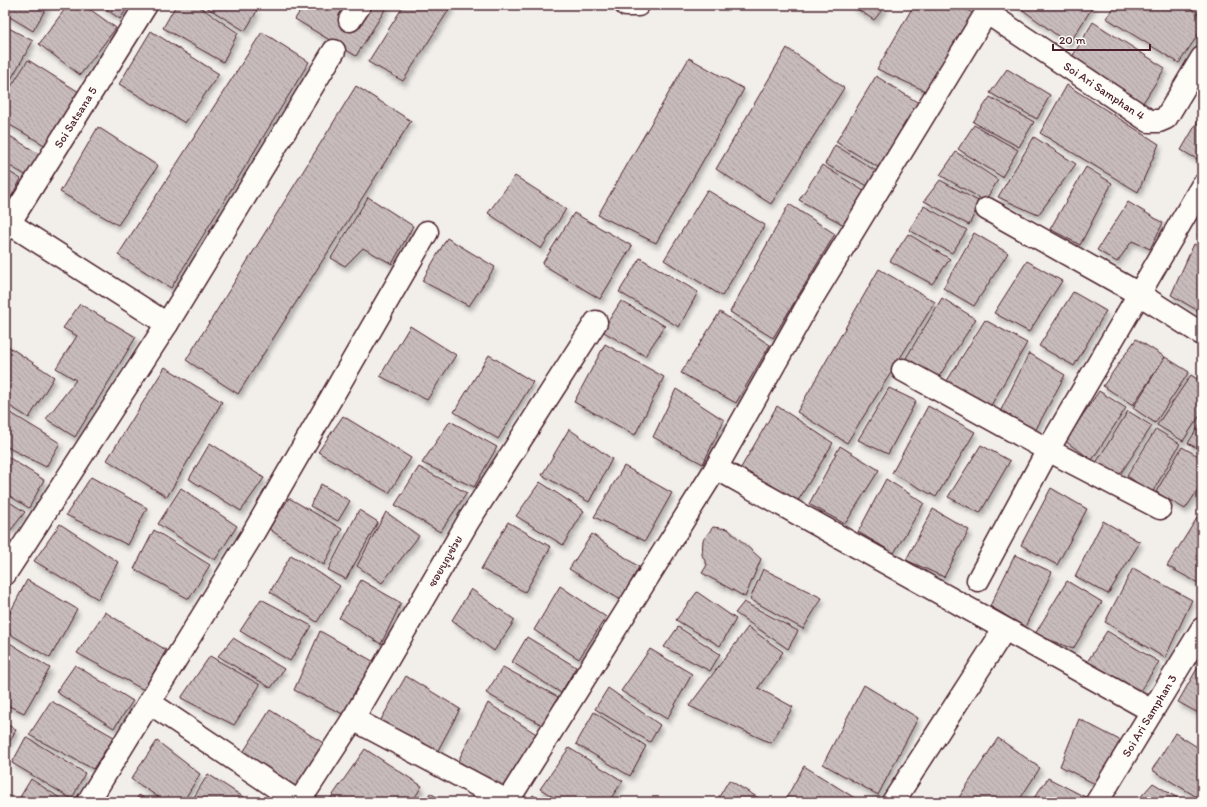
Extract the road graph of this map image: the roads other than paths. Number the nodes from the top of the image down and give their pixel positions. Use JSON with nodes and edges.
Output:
{"nodes":[{"id":1,"x":146,"y":5,"type":"edge"},
{"id":2,"x":626,"y":5,"type":"edge"},
{"id":3,"x":638,"y":5,"type":"edge"},
{"id":4,"x":989,"y":9,"type":"edge"},
{"id":5,"x":334,"y":51,"type":"dead end"},
{"id":6,"x":1202,"y":58,"type":"edge"},
{"id":7,"x":1202,"y":186,"type":"edge"},
{"id":8,"x":987,"y":209,"type":"dead end"},
{"id":9,"x":7,"y":227,"type":"edge"},
{"id":10,"x":427,"y":232,"type":"dead end"},
{"id":11,"x":1139,"y":294,"type":"junction"},
{"id":12,"x":596,"y":322,"type":"dead end"},
{"id":13,"x":167,"y":324,"type":"junction"},
{"id":14,"x":1202,"y":334,"type":"edge"},
{"id":15,"x":903,"y":370,"type":"dead end"},
{"id":16,"x":1048,"y":450,"type":"junction"},
{"id":17,"x":716,"y":468,"type":"junction"},
{"id":18,"x":1160,"y":508,"type":"dead end"},
{"id":19,"x":5,"y":574,"type":"edge"},
{"id":20,"x":978,"y":580,"type":"dead end"},
{"id":21,"x":1202,"y":629,"type":"edge"},
{"id":22,"x":1004,"y":630,"type":"junction"},
{"id":23,"x":150,"y":703,"type":"junction"},
{"id":24,"x":1152,"y":711,"type":"junction"},
{"id":25,"x":353,"y":719,"type":"junction"},
{"id":26,"x":88,"y":802,"type":"edge"},
{"id":27,"x":298,"y":802,"type":"edge"},
{"id":28,"x":507,"y":802,"type":"edge"},
{"id":29,"x":893,"y":802,"type":"edge"},
{"id":30,"x":1097,"y":802,"type":"edge"}],
"edges":[{"from":1,"to":9,"type":"street","name":"Soi Satsana 5"},
{"from":2,"to":3,"type":"street"},
{"from":4,"to":6,"type":"street","name":"Soi Ari Samphan 4"},
{"from":4,"to":17,"type":"street"},
{"from":5,"to":13,"type":"street"},
{"from":7,"to":11,"type":"street"},
{"from":8,"to":11,"type":"street"},
{"from":9,"to":13,"type":"street"},
{"from":10,"to":23,"type":"street"},
{"from":11,"to":14,"type":"street"},
{"from":11,"to":16,"type":"street"},
{"from":12,"to":25,"type":"street","name":"ซอยบุญช่วย"},
{"from":13,"to":19,"type":"street"},
{"from":15,"to":16,"type":"street"},
{"from":16,"to":18,"type":"street"},
{"from":16,"to":20,"type":"street"},
{"from":17,"to":22,"type":"street"},
{"from":17,"to":28,"type":"street"},
{"from":21,"to":24,"type":"street","name":"Soi Ari Samphan 3"},
{"from":22,"to":24,"type":"street"},
{"from":22,"to":29,"type":"street"},
{"from":23,"to":26,"type":"street"},
{"from":23,"to":27,"type":"street"},
{"from":24,"to":30,"type":"street","name":"Soi Ari Samphan 3"},
{"from":25,"to":27,"type":"street","name":"ซอยบุญช่วย"},
{"from":25,"to":28,"type":"street"}]}
